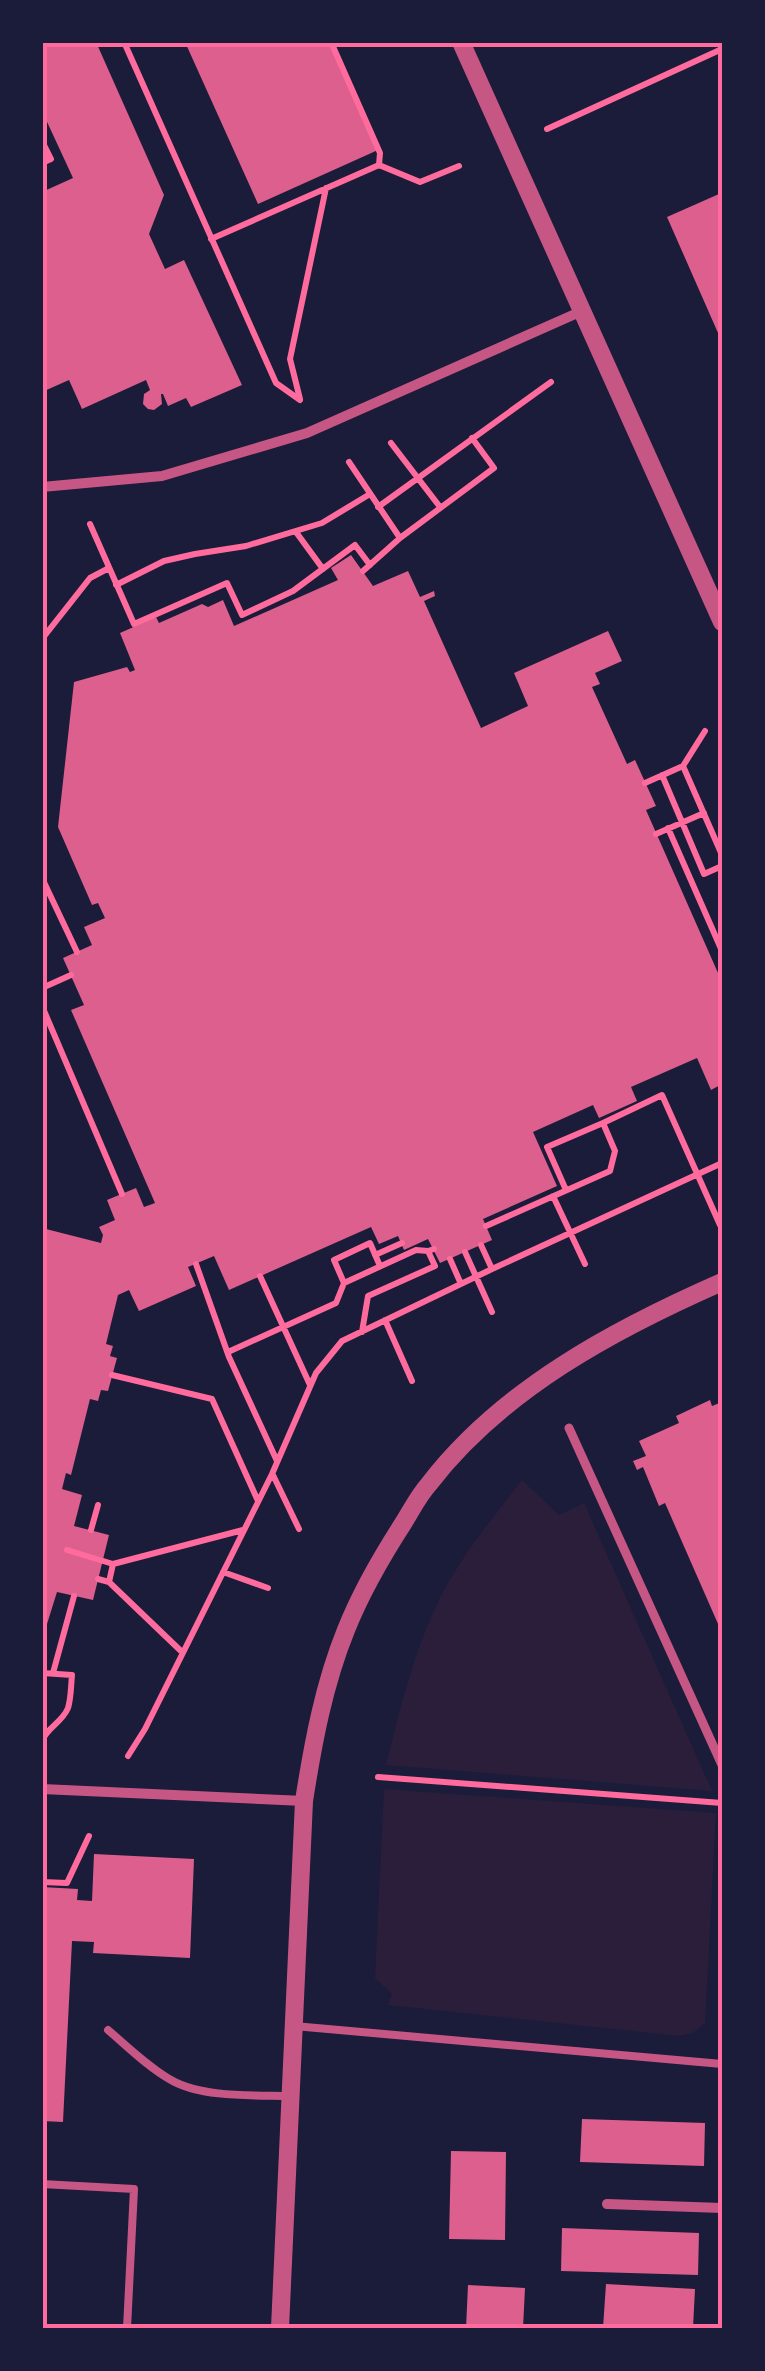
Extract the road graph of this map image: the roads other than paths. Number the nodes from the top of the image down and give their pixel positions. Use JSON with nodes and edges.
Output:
{"nodes":[{"id":1,"x":461,"y":42,"type":"edge"},
{"id":2,"x":582,"y":311,"type":"junction"},
{"id":3,"x":42,"y":487,"type":"edge"},
{"id":4,"x":722,"y":622,"type":"edge"},
{"id":5,"x":722,"y":1282,"type":"edge"},
{"id":6,"x":569,"y":1428,"type":"dead end"},
{"id":7,"x":722,"y":1764,"type":"edge"},
{"id":8,"x":42,"y":1788,"type":"edge"},
{"id":9,"x":304,"y":1800,"type":"junction"},
{"id":10,"x":294,"y":2026,"type":"junction"},
{"id":11,"x":108,"y":2030,"type":"dead end"},
{"id":12,"x":722,"y":2064,"type":"edge"},
{"id":13,"x":290,"y":2096,"type":"junction"},
{"id":14,"x":42,"y":2184,"type":"edge"},
{"id":15,"x":607,"y":2204,"type":"dead end"},
{"id":16,"x":722,"y":2208,"type":"edge"},
{"id":17,"x":127,"y":2328,"type":"edge"},
{"id":18,"x":280,"y":2328,"type":"edge"}],
"edges":[{"from":1,"to":2,"type":"street"},
{"from":2,"to":3,"type":"street"},
{"from":2,"to":4,"type":"street"},
{"from":5,"to":9,"type":"street"},
{"from":6,"to":7,"type":"street"},
{"from":8,"to":9,"type":"street"},
{"from":9,"to":10,"type":"street"},
{"from":10,"to":12,"type":"lane"},
{"from":10,"to":13,"type":"street"},
{"from":11,"to":13,"type":"lane"},
{"from":13,"to":18,"type":"street"},
{"from":14,"to":17,"type":"lane"},
{"from":15,"to":16,"type":"street"}]}
